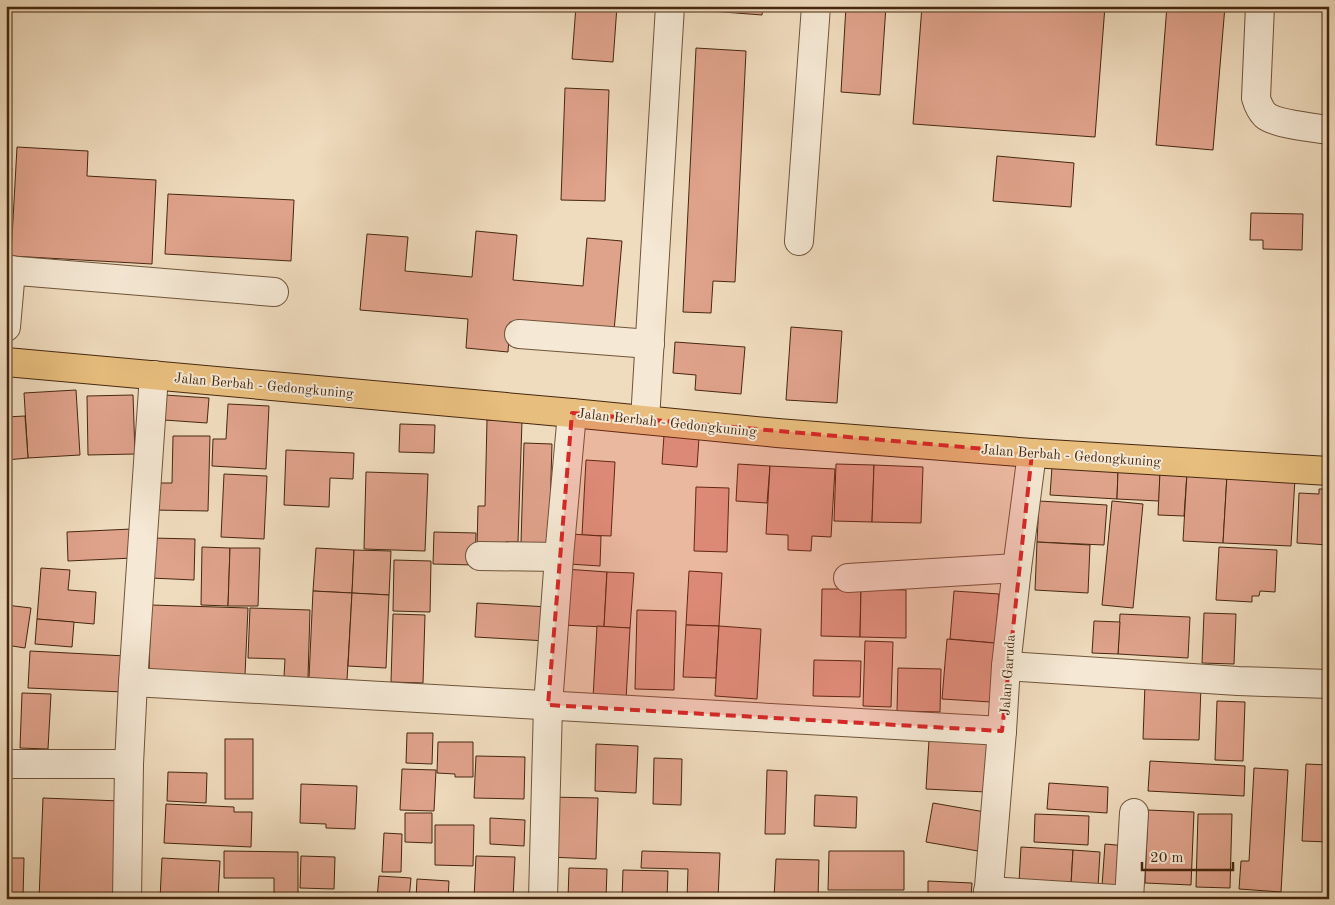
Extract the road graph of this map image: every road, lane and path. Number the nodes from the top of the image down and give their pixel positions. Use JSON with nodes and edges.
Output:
{"nodes":[{"id":1,"x":670,"y":6,"type":"edge"},
{"id":2,"x":816,"y":6,"type":"edge"},
{"id":3,"x":1260,"y":6,"type":"edge"},
{"id":4,"x":1329,"y":130,"type":"edge"},
{"id":5,"x":799,"y":241,"type":"dead end"},
{"id":6,"x":8,"y":270,"type":"edge"},
{"id":7,"x":274,"y":292,"type":"dead end"},
{"id":8,"x":6,"y":327,"type":"edge"},
{"id":9,"x":519,"y":334,"type":"dead end"},
{"id":10,"x":650,"y":344,"type":"junction"},
{"id":11,"x":6,"y":362,"type":"edge"},
{"id":12,"x":154,"y":375,"type":"junction"},
{"id":13,"x":572,"y":413,"type":"junction"},
{"id":14,"x":645,"y":420,"type":"junction"},
{"id":15,"x":1032,"y":453,"type":"junction"},
{"id":16,"x":1329,"y":470,"type":"edge"},
{"id":17,"x":480,"y":556,"type":"dead end"},
{"id":18,"x":559,"y":557,"type":"junction"},
{"id":19,"x":1017,"y":568,"type":"junction"},
{"id":20,"x":848,"y":578,"type":"dead end"},
{"id":21,"x":1006,"y":666,"type":"junction"},
{"id":22,"x":133,"y":682,"type":"junction"},
{"id":23,"x":1329,"y":684,"type":"edge"},
{"id":24,"x":548,"y":706,"type":"junction"},
{"id":25,"x":1002,"y":731,"type":"junction"},
{"id":26,"x":6,"y":764,"type":"edge"},
{"id":27,"x":129,"y":764,"type":"junction"},
{"id":28,"x":1134,"y":813,"type":"dead end"},
{"id":29,"x":988,"y":895,"type":"edge"},
{"id":30,"x":127,"y":899,"type":"edge"},
{"id":31,"x":543,"y":899,"type":"edge"},
{"id":32,"x":1115,"y":899,"type":"edge"},
{"id":33,"x":1129,"y":899,"type":"edge"}],
"edges":[{"from":1,"to":10,"type":"street"},
{"from":2,"to":5,"type":"street"},
{"from":3,"to":4,"type":"street"},
{"from":6,"to":7,"type":"street"},
{"from":6,"to":8,"type":"street"},
{"from":9,"to":10,"type":"street"},
{"from":10,"to":14,"type":"street"},
{"from":11,"to":12,"type":"main road","name":"Jalan Berbah - Gedongkuning"},
{"from":12,"to":13,"type":"main road","name":"Jalan Berbah - Gedongkuning"},
{"from":12,"to":22,"type":"street"},
{"from":13,"to":14,"type":"main road","name":"Jalan Berbah - Gedongkuning"},
{"from":13,"to":18,"type":"street"},
{"from":14,"to":15,"type":"main road","name":"Jalan Berbah - Gedongkuning"},
{"from":15,"to":16,"type":"main road","name":"Jalan Berbah - Gedongkuning"},
{"from":15,"to":19,"type":"street","name":"Jalan Garuda"},
{"from":17,"to":18,"type":"street"},
{"from":18,"to":24,"type":"street"},
{"from":19,"to":20,"type":"street"},
{"from":19,"to":21,"type":"street","name":"Jalan Garuda"},
{"from":21,"to":23,"type":"street"},
{"from":21,"to":25,"type":"street","name":"Jalan Garuda"},
{"from":22,"to":24,"type":"street"},
{"from":22,"to":27,"type":"street"},
{"from":24,"to":25,"type":"street"},
{"from":24,"to":31,"type":"street"},
{"from":25,"to":29,"type":"street","name":"Jalan Garuda"},
{"from":26,"to":27,"type":"street"},
{"from":27,"to":30,"type":"street"},
{"from":28,"to":33,"type":"street"},
{"from":29,"to":32,"type":"street"}]}
